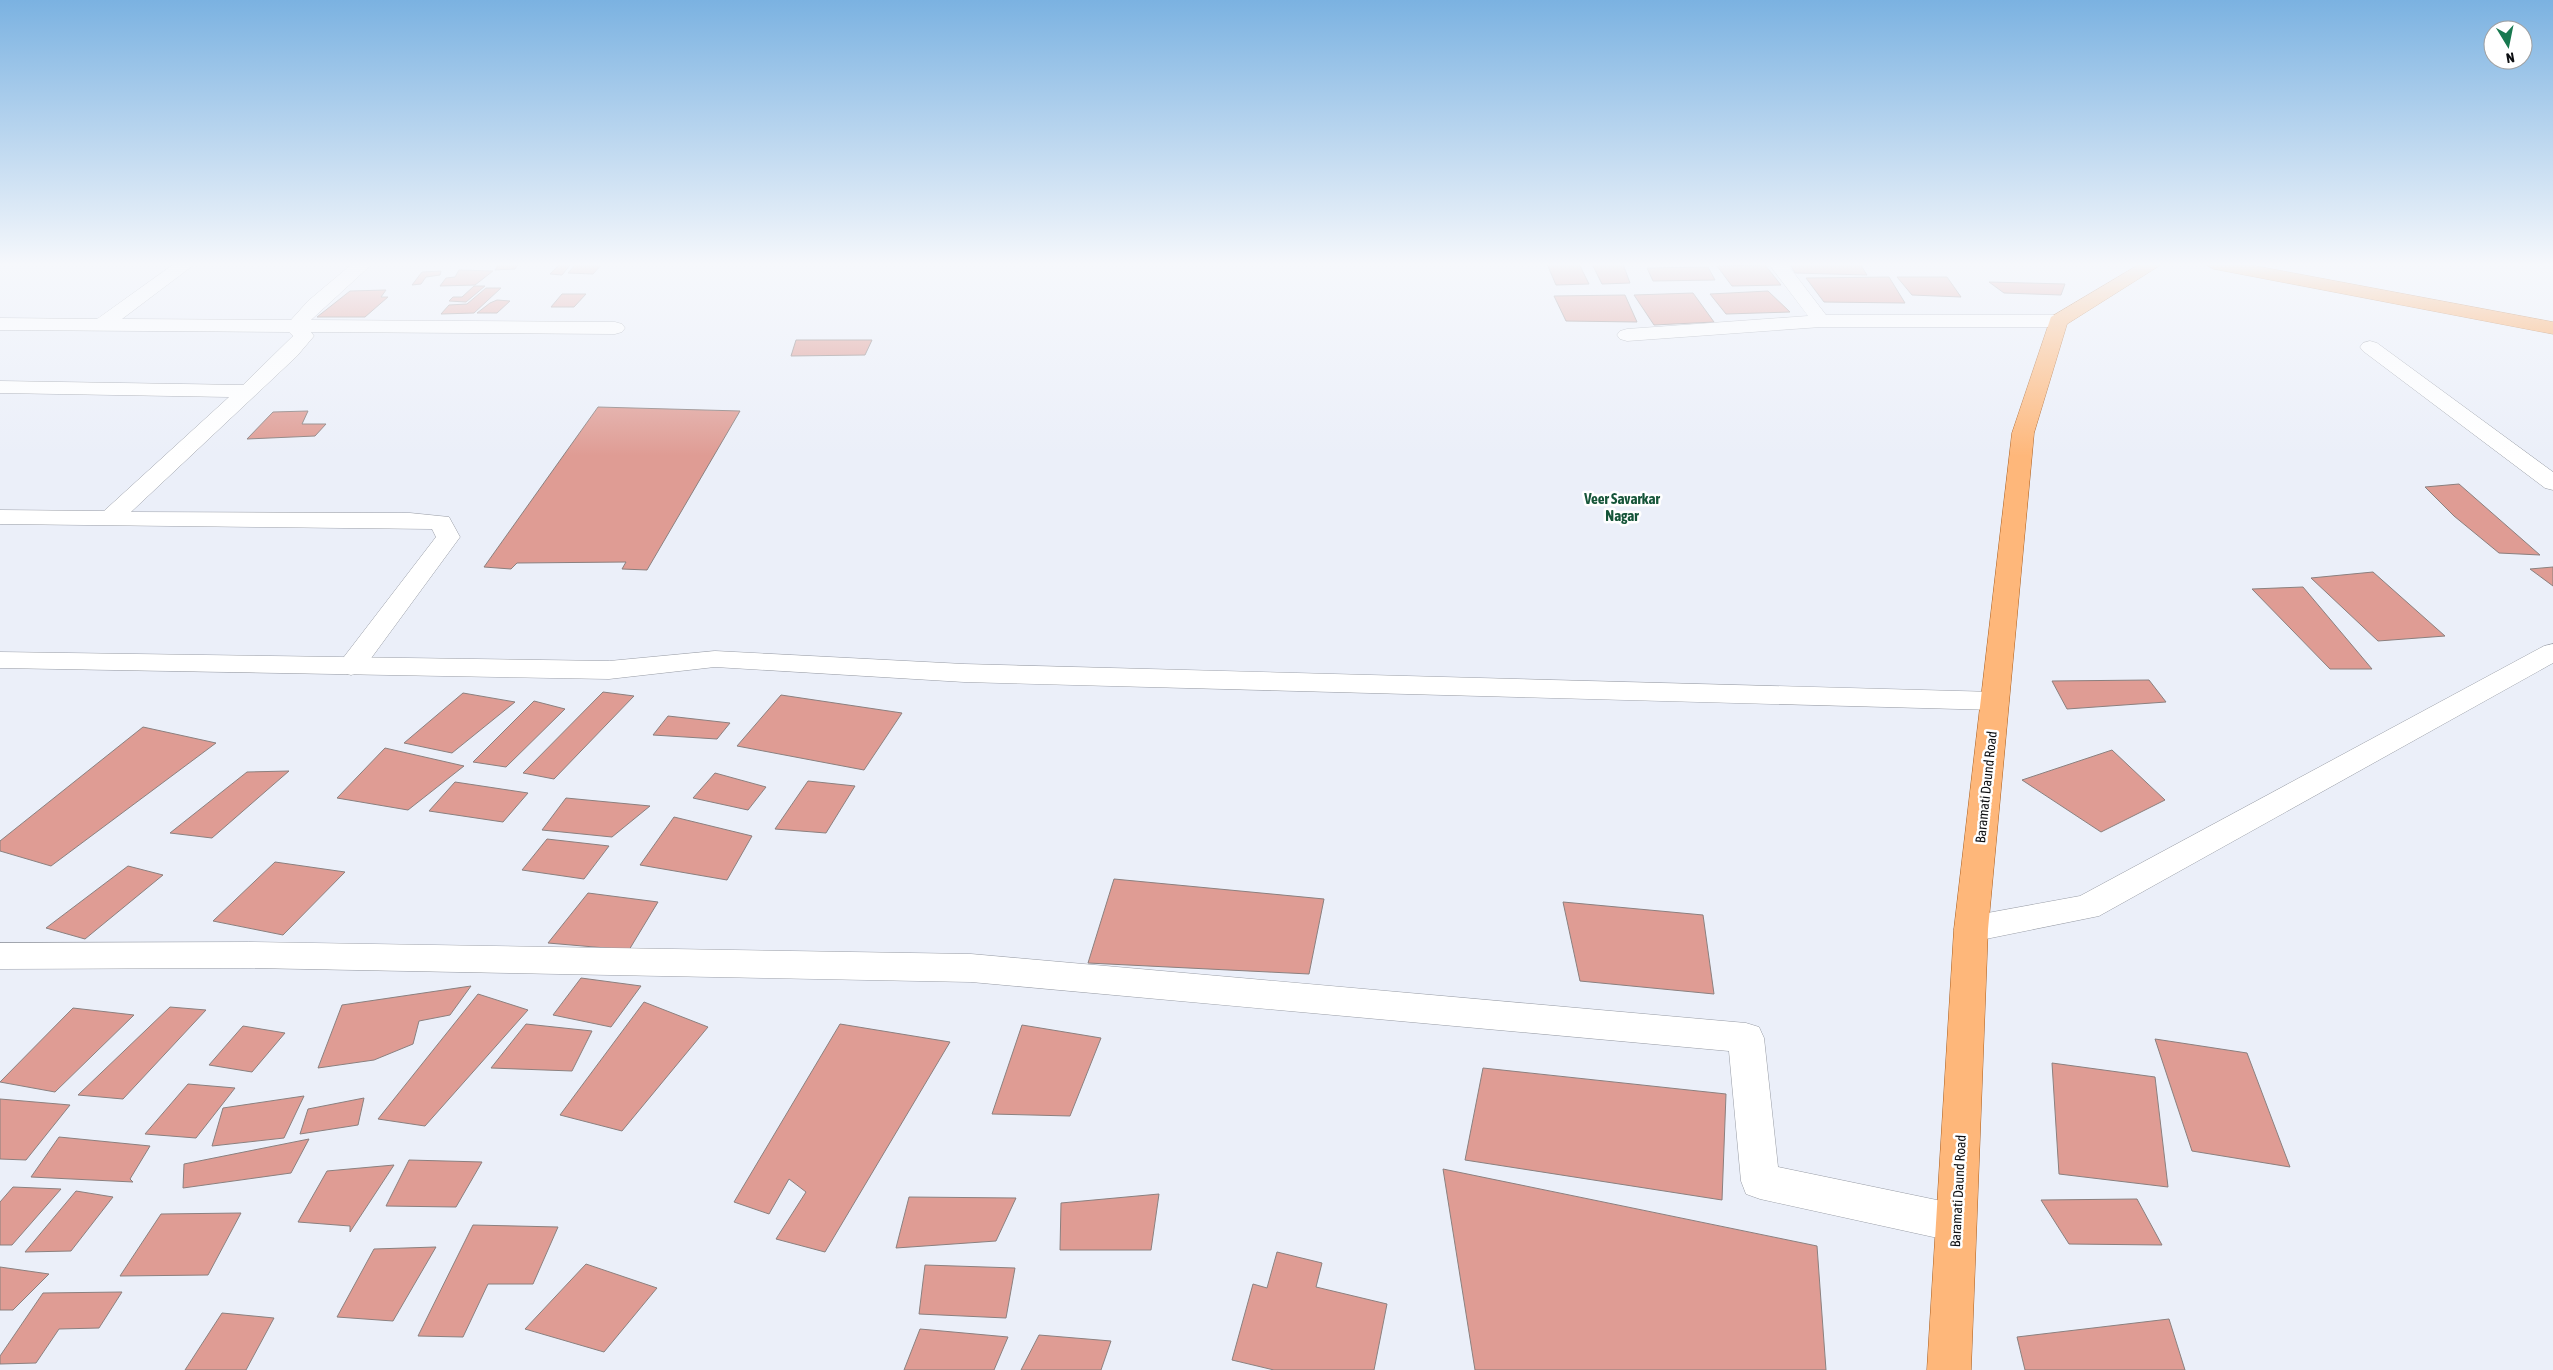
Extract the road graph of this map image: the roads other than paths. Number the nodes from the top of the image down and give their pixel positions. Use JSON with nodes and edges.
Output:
{"nodes":[{"id":1,"x":296,"y":328,"type":"edge"},
{"id":2,"x":594,"y":328,"type":"edge"},
{"id":3,"x":615,"y":328,"type":"dead end"},
{"id":4,"x":1725,"y":328,"type":"edge"},
{"id":5,"x":2056,"y":328,"type":"edge"},
{"id":6,"x":1627,"y":335,"type":"dead end"},
{"id":7,"x":2370,"y":348,"type":"dead end"},
{"id":8,"x":0,"y":387,"type":"edge"},
{"id":9,"x":248,"y":391,"type":"junction"},
{"id":10,"x":2553,"y":483,"type":"edge"},
{"id":11,"x":0,"y":517,"type":"edge"},
{"id":12,"x":111,"y":518,"type":"junction"},
{"id":13,"x":2553,"y":652,"type":"edge"},
{"id":14,"x":0,"y":660,"type":"edge"},
{"id":15,"x":351,"y":666,"type":"junction"},
{"id":16,"x":1995,"y":701,"type":"junction"},
{"id":17,"x":1971,"y":929,"type":"junction"},
{"id":18,"x":0,"y":956,"type":"edge"},
{"id":19,"x":1956,"y":1223,"type":"junction"},
{"id":20,"x":1949,"y":1370,"type":"edge"}],
"edges":[{"from":1,"to":9,"type":"street"},
{"from":2,"to":3,"type":"street"},
{"from":4,"to":6,"type":"street"},
{"from":5,"to":16,"type":"main road","name":"Baramati Daund Road"},
{"from":7,"to":10,"type":"street"},
{"from":8,"to":9,"type":"street"},
{"from":9,"to":12,"type":"street"},
{"from":11,"to":12,"type":"street"},
{"from":12,"to":15,"type":"street"},
{"from":13,"to":17,"type":"street"},
{"from":14,"to":15,"type":"street"},
{"from":15,"to":16,"type":"street"},
{"from":16,"to":17,"type":"main road","name":"Baramati Daund Road"},
{"from":17,"to":19,"type":"main road","name":"Baramati Daund Road"},
{"from":18,"to":19,"type":"street"},
{"from":19,"to":20,"type":"main road","name":"Baramati Daund Road"}]}
